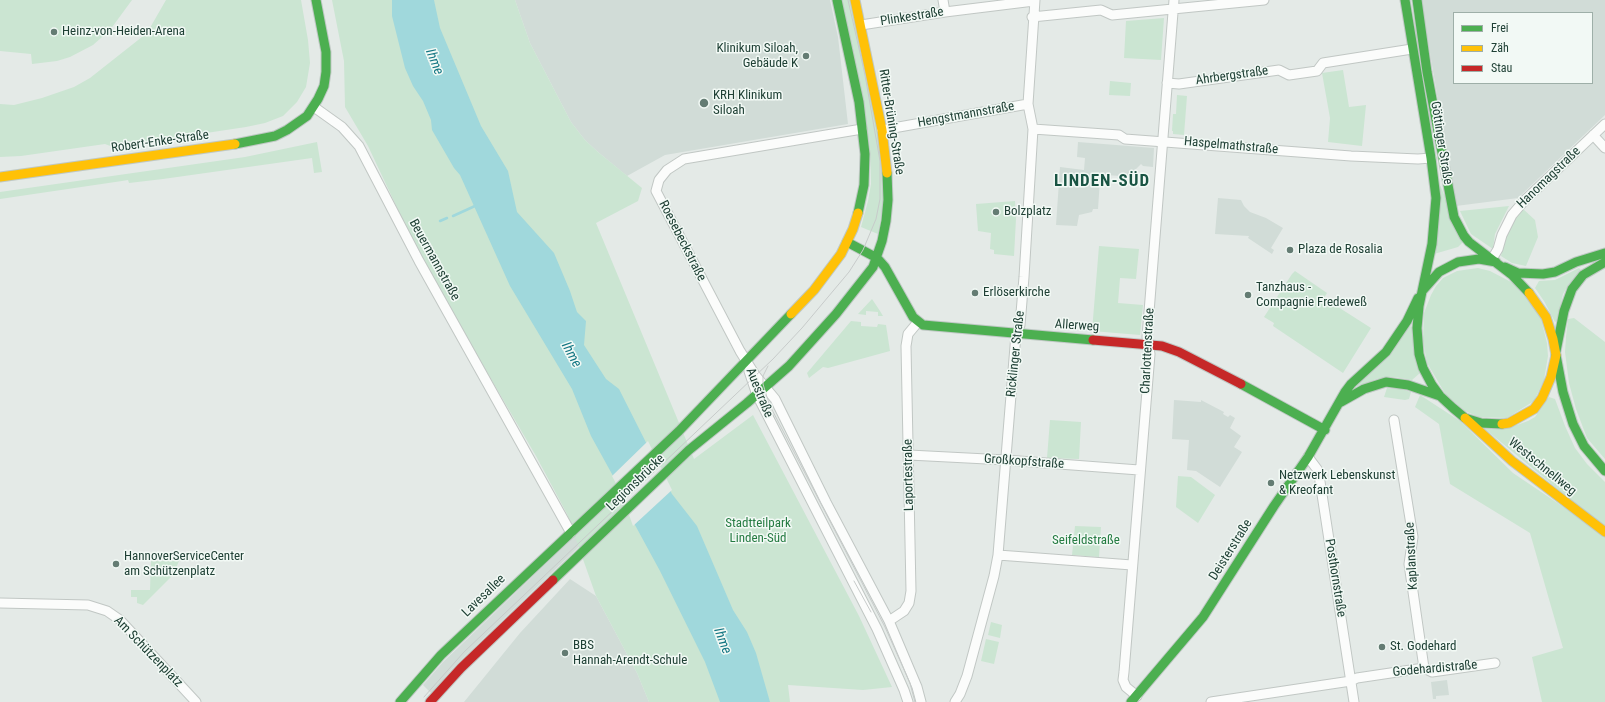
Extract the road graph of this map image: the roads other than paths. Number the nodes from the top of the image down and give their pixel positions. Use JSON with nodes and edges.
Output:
{"nodes":[{"id":1,"x":316,"y":0,"type":"edge"},
{"id":2,"x":837,"y":0,"type":"edge"},
{"id":3,"x":855,"y":0,"type":"edge"},
{"id":4,"x":943,"y":0,"type":"edge"},
{"id":5,"x":1034,"y":0,"type":"edge"},
{"id":6,"x":1264,"y":0,"type":"edge"},
{"id":7,"x":1405,"y":0,"type":"edge"},
{"id":8,"x":1417,"y":0,"type":"edge"},
{"id":9,"x":1174,"y":4,"type":"edge"},
{"id":10,"x":945,"y":12,"type":"junction"},
{"id":11,"x":1032,"y":17,"type":"junction"},
{"id":12,"x":861,"y":25,"type":"junction"},
{"id":13,"x":1412,"y":49,"type":"junction"},
{"id":14,"x":1167,"y":83,"type":"junction"},
{"id":15,"x":1028,"y":104,"type":"junction"},
{"id":16,"x":314,"y":107,"type":"junction"},
{"id":17,"x":1605,"y":124,"type":"edge"},
{"id":18,"x":862,"y":129,"type":"junction"},
{"id":19,"x":1033,"y":129,"type":"junction"},
{"id":20,"x":882,"y":130,"type":"junction"},
{"id":21,"x":1593,"y":135,"type":"junction"},
{"id":22,"x":1163,"y":141,"type":"junction"},
{"id":23,"x":1605,"y":148,"type":"edge"},
{"id":24,"x":1431,"y":158,"type":"junction"},
{"id":25,"x":0,"y":177,"type":"edge"},
{"id":26,"x":847,"y":242,"type":"junction"},
{"id":27,"x":1605,"y":253,"type":"edge"},
{"id":28,"x":877,"y":258,"type":"junction"},
{"id":29,"x":1494,"y":261,"type":"junction"},
{"id":30,"x":1605,"y":262,"type":"edge"},
{"id":31,"x":1423,"y":290,"type":"junction"},
{"id":32,"x":918,"y":322,"type":"junction"},
{"id":33,"x":1016,"y":334,"type":"junction"},
{"id":34,"x":1148,"y":344,"type":"junction"},
{"id":35,"x":1556,"y":355,"type":"junction"},
{"id":36,"x":746,"y":362,"type":"junction"},
{"id":37,"x":765,"y":388,"type":"junction"},
{"id":38,"x":757,"y":395,"type":"junction"},
{"id":39,"x":1440,"y":396,"type":"junction"},
{"id":40,"x":1340,"y":403,"type":"junction"},
{"id":41,"x":1465,"y":418,"type":"junction"},
{"id":42,"x":1394,"y":420,"type":"dead end"},
{"id":43,"x":1324,"y":430,"type":"junction"},
{"id":44,"x":909,"y":455,"type":"junction"},
{"id":45,"x":1308,"y":457,"type":"junction"},
{"id":46,"x":1006,"y":460,"type":"junction"},
{"id":47,"x":1139,"y":470,"type":"junction"},
{"id":48,"x":1605,"y":471,"type":"edge"},
{"id":49,"x":591,"y":515,"type":"joint"},
{"id":50,"x":1605,"y":532,"type":"edge"},
{"id":51,"x":571,"y":533,"type":"junction"},
{"id":52,"x":998,"y":555,"type":"junction"},
{"id":53,"x":1132,"y":565,"type":"junction"},
{"id":54,"x":0,"y":603,"type":"edge"},
{"id":55,"x":889,"y":621,"type":"junction"},
{"id":56,"x":1495,"y":664,"type":"dead end"},
{"id":57,"x":1424,"y":668,"type":"junction"},
{"id":58,"x":1351,"y":681,"type":"junction"},
{"id":59,"x":1134,"y":699,"type":"edge"},
{"id":60,"x":196,"y":702,"type":"edge"},
{"id":61,"x":400,"y":702,"type":"edge"},
{"id":62,"x":430,"y":702,"type":"edge"},
{"id":63,"x":908,"y":702,"type":"edge"},
{"id":64,"x":921,"y":702,"type":"edge"},
{"id":65,"x":955,"y":702,"type":"edge"},
{"id":66,"x":1210,"y":702,"type":"edge"},
{"id":67,"x":1354,"y":702,"type":"edge"}],
"edges":[{"from":1,"to":16,"type":"main road"},
{"from":2,"to":18,"type":"main road"},
{"from":3,"to":12,"type":"main road","name":"Ritter-Brüning-Straße"},
{"from":4,"to":10,"type":"street"},
{"from":5,"to":10,"type":"street","name":"Plinkestraße"},
{"from":5,"to":11,"type":"street","name":"Ricklinger Straße"},
{"from":6,"to":9,"type":"street"},
{"from":7,"to":13,"type":"main road","name":"Göttinger Straße"},
{"from":8,"to":29,"type":"main road","name":"Göttinger Straße"},
{"from":9,"to":11,"type":"street"},
{"from":9,"to":14,"type":"street","name":"Charlottenstraße"},
{"from":10,"to":12,"type":"street","name":"Plinkestraße"},
{"from":11,"to":15,"type":"street","name":"Ricklinger Straße"},
{"from":12,"to":20,"type":"main road","name":"Ritter-Brüning-Straße"},
{"from":13,"to":14,"type":"street","name":"Ahrbergstraße"},
{"from":13,"to":24,"type":"main road","name":"Göttinger Straße"},
{"from":14,"to":22,"type":"street","name":"Charlottenstraße"},
{"from":15,"to":19,"type":"street","name":"Ricklinger Straße"},
{"from":15,"to":20,"type":"street","name":"Hengstmannstraße"},
{"from":16,"to":25,"type":"main road","name":"Robert-Enke-Straße"},
{"from":16,"to":51,"type":"street","name":"Beuermannstraße"},
{"from":17,"to":21,"type":"street","name":"Hanomagstraße"},
{"from":18,"to":26,"type":"main road"},
{"from":18,"to":36,"type":"street","name":"Roesebeckstraße"},
{"from":19,"to":22,"type":"street","name":"Haspelmathstraße"},
{"from":19,"to":33,"type":"street","name":"Ricklinger Straße"},
{"from":20,"to":28,"type":"main road","name":"Ritter-Brüning-Straße"},
{"from":21,"to":23,"type":"street"},
{"from":21,"to":29,"type":"street","name":"Hanomagstraße"},
{"from":22,"to":24,"type":"street","name":"Haspelmathstraße"},
{"from":22,"to":34,"type":"street","name":"Charlottenstraße"},
{"from":24,"to":31,"type":"main road","name":"Göttinger Straße"},
{"from":26,"to":28,"type":"main road"},
{"from":26,"to":36,"type":"main road"},
{"from":27,"to":29,"type":"main road"},
{"from":28,"to":32,"type":"main road"},
{"from":28,"to":37,"type":"main road","name":"Ritter-Brüning-Straße"},
{"from":29,"to":31,"type":"main road"},
{"from":29,"to":35,"type":"main road"},
{"from":30,"to":35,"type":"main road"},
{"from":31,"to":39,"type":"main road","name":"Göttinger Straße"},
{"from":31,"to":40,"type":"main road","name":"Deisterstraße"},
{"from":32,"to":33,"type":"main road","name":"Allerweg"},
{"from":32,"to":44,"type":"street","name":"Laportestraße"},
{"from":33,"to":34,"type":"main road","name":"Allerweg"},
{"from":33,"to":46,"type":"street","name":"Ricklinger Straße"},
{"from":34,"to":43,"type":"main road","name":"Allerweg"},
{"from":34,"to":47,"type":"street","name":"Charlottenstraße"},
{"from":35,"to":41,"type":"main road"},
{"from":35,"to":48,"type":"main road"},
{"from":36,"to":37,"type":"street","name":"Auestraße"},
{"from":36,"to":38,"type":"street","name":"Auestraße"},
{"from":36,"to":49,"type":"main road","name":"Legionsbrücke"},
{"from":37,"to":38,"type":"main road","name":"Ritter-Brüning-Straße"},
{"from":37,"to":55,"type":"street","name":"Auestraße"},
{"from":38,"to":62,"type":"main road","name":"Legionsbrücke"},
{"from":38,"to":63,"type":"street","name":"Auestraße"},
{"from":39,"to":40,"type":"main road","name":"Deisterstraße"},
{"from":39,"to":41,"type":"main road","name":"Westschnellweg"},
{"from":40,"to":43,"type":"main road","name":"Deisterstraße"},
{"from":41,"to":50,"type":"main road","name":"Westschnellweg"},
{"from":42,"to":57,"type":"street","name":"Kaplanstraße"},
{"from":43,"to":45,"type":"main road","name":"Deisterstraße"},
{"from":44,"to":46,"type":"street","name":"Großkopfstraße"},
{"from":44,"to":55,"type":"street","name":"Laportestraße"},
{"from":45,"to":58,"type":"street","name":"Posthornstraße"},
{"from":45,"to":59,"type":"main road","name":"Deisterstraße"},
{"from":46,"to":47,"type":"street","name":"Großkopfstraße"},
{"from":46,"to":52,"type":"street","name":"Ricklinger Straße"},
{"from":47,"to":53,"type":"street","name":"Charlottenstraße"},
{"from":49,"to":51,"type":"main road","name":"Lavesallee"},
{"from":51,"to":61,"type":"main road","name":"Lavesallee"},
{"from":52,"to":53,"type":"street"},
{"from":52,"to":65,"type":"street","name":"Ricklinger Straße"},
{"from":53,"to":59,"type":"street","name":"Charlottenstraße"},
{"from":54,"to":60,"type":"street","name":"Am Schützenplatz"},
{"from":55,"to":64,"type":"street","name":"Auestraße"},
{"from":56,"to":57,"type":"street","name":"Godehardistraße"},
{"from":57,"to":58,"type":"street","name":"Godehardistraße"},
{"from":58,"to":66,"type":"street","name":"Godehardistraße"},
{"from":58,"to":67,"type":"street","name":"Posthornstraße"}]}
